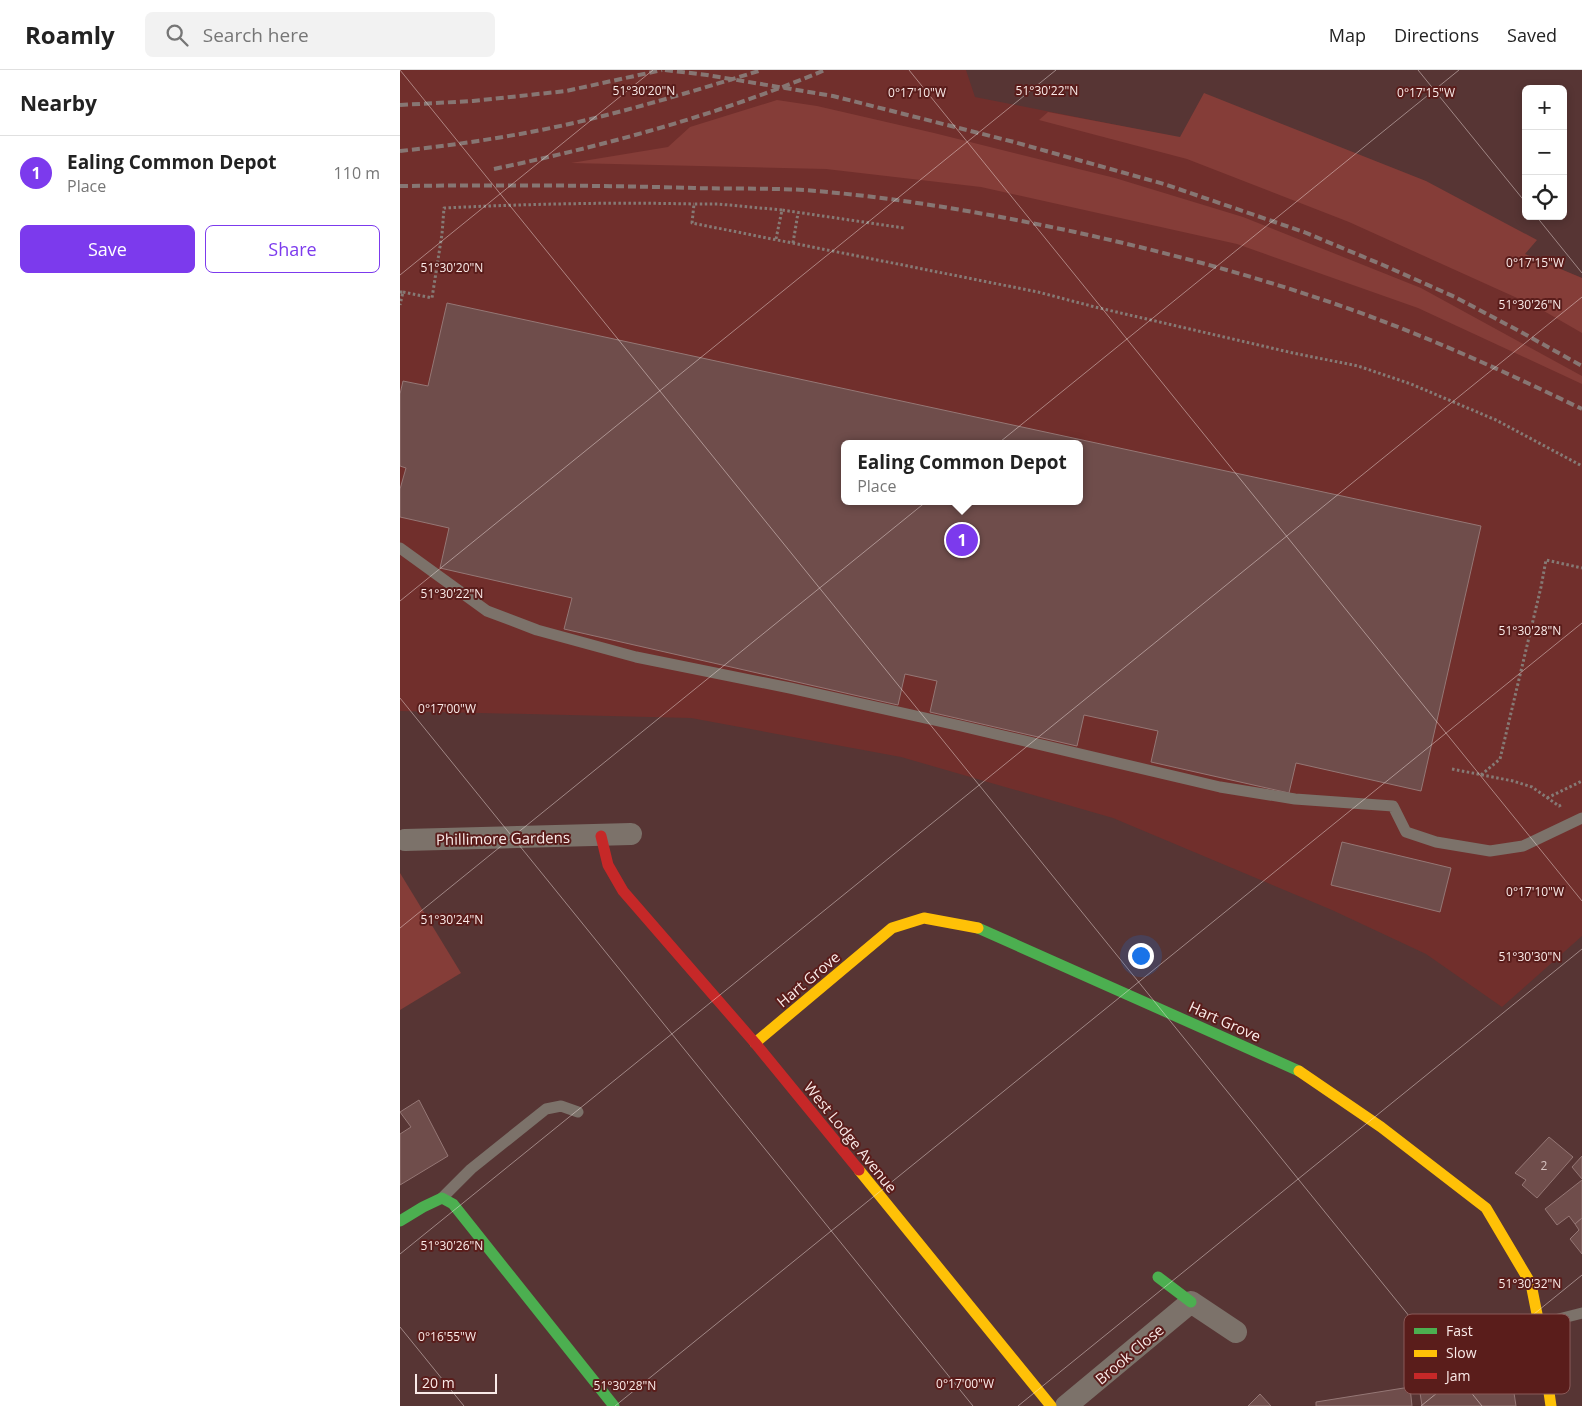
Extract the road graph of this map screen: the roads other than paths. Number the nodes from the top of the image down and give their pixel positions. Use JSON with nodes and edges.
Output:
{"nodes":[{"id":1,"x":400,"y":548,"type":"edge"},
{"id":2,"x":1582,"y":818,"type":"edge"},
{"id":3,"x":630,"y":834,"type":"dead end"},
{"id":4,"x":601,"y":836,"type":"junction"},
{"id":5,"x":405,"y":840,"type":"dead end"},
{"id":6,"x":755,"y":1043,"type":"junction"},
{"id":7,"x":578,"y":1112,"type":"dead end"},
{"id":8,"x":442,"y":1198,"type":"junction"},
{"id":9,"x":400,"y":1221,"type":"edge"},
{"id":10,"x":1158,"y":1277,"type":"dead end"},
{"id":11,"x":1191,"y":1302,"type":"junction"},
{"id":12,"x":1537,"y":1314,"type":"edge"},
{"id":13,"x":1236,"y":1332,"type":"dead end"},
{"id":14,"x":614,"y":1406,"type":"edge"},
{"id":15,"x":1051,"y":1406,"type":"edge"},
{"id":16,"x":1066,"y":1406,"type":"edge"}],
"edges":[{"from":1,"to":2,"type":"lane"},
{"from":3,"to":4,"type":"street","name":"Phillimore Gardens"},
{"from":4,"to":5,"type":"street","name":"Phillimore Gardens"},
{"from":4,"to":6,"type":"street","name":"West Lodge Avenue"},
{"from":6,"to":12,"type":"street","name":"Hart Grove"},
{"from":6,"to":15,"type":"street","name":"West Lodge Avenue"},
{"from":7,"to":8,"type":"lane"},
{"from":8,"to":9,"type":"street"},
{"from":8,"to":14,"type":"street"},
{"from":10,"to":11,"type":"street"},
{"from":11,"to":13,"type":"street"},
{"from":11,"to":16,"type":"street","name":"Brook Close"}]}
